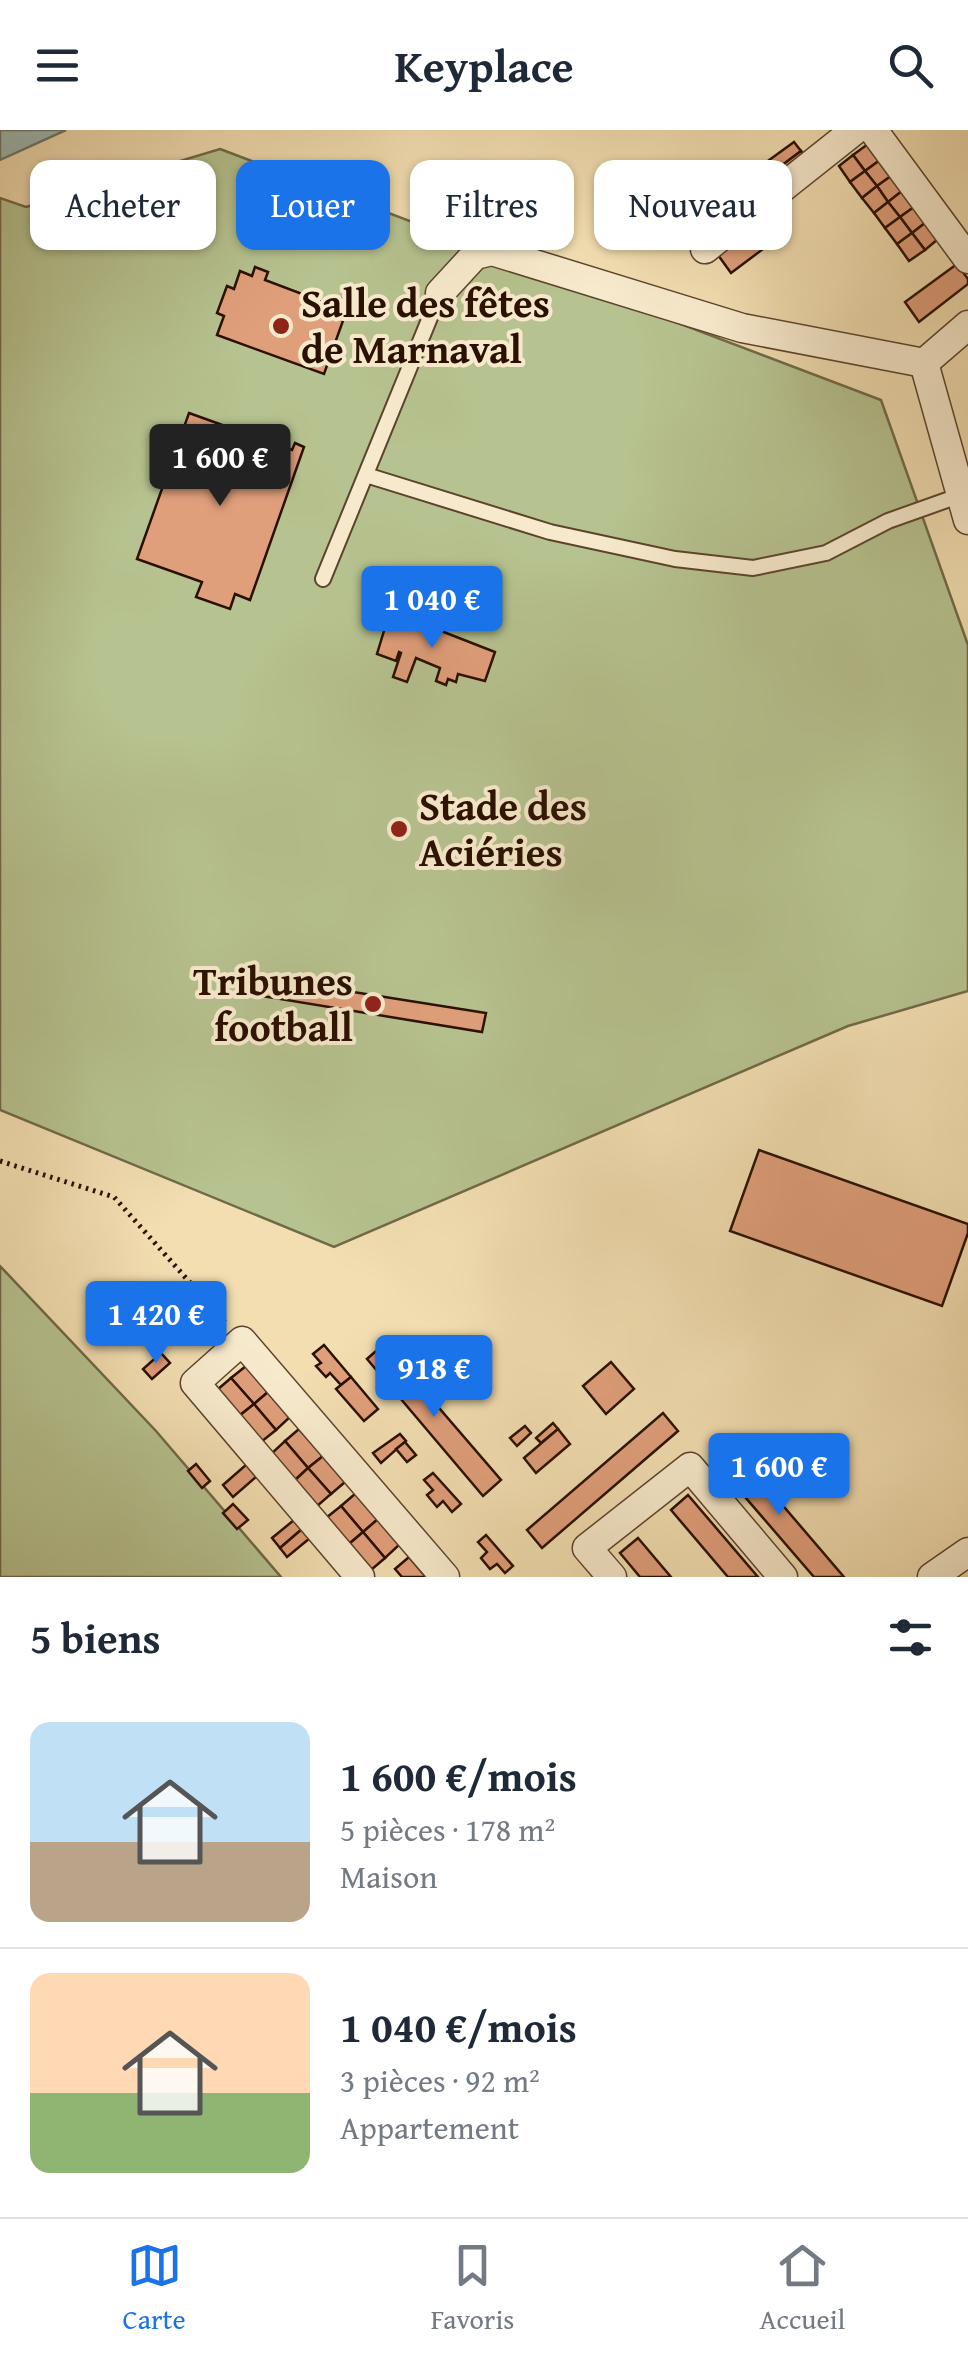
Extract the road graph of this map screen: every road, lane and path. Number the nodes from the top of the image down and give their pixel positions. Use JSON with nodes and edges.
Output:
{"nodes":[{"id":1,"x":855,"y":130,"type":"edge"},
{"id":2,"x":873,"y":130,"type":"edge"},
{"id":3,"x":792,"y":180,"type":"edge"},
{"id":4,"x":968,"y":259,"type":"edge"},
{"id":5,"x":440,"y":292,"type":"joint"},
{"id":6,"x":968,"y":325,"type":"edge"},
{"id":7,"x":924,"y":363,"type":"junction"},
{"id":8,"x":366,"y":474,"type":"junction"},
{"id":9,"x":966,"y":512,"type":"edge"},
{"id":10,"x":323,"y":579,"type":"dead end"},
{"id":11,"x":0,"y":1161,"type":"edge"},
{"id":12,"x":242,"y":1341,"type":"junction"},
{"id":13,"x":968,"y":1552,"type":"edge"},
{"id":14,"x":360,"y":1577,"type":"edge"},
{"id":15,"x":445,"y":1577,"type":"edge"},
{"id":16,"x":612,"y":1577,"type":"edge"},
{"id":17,"x":783,"y":1577,"type":"edge"},
{"id":18,"x":932,"y":1577,"type":"edge"}],
"edges":[{"from":1,"to":3,"type":"street"},
{"from":2,"to":4,"type":"street"},
{"from":5,"to":7,"type":"street"},
{"from":5,"to":8,"type":"lane"},
{"from":6,"to":7,"type":"street"},
{"from":7,"to":9,"type":"street"},
{"from":8,"to":9,"type":"lane"},
{"from":8,"to":10,"type":"lane"},
{"from":11,"to":12,"type":"path"},
{"from":12,"to":14,"type":"street"},
{"from":12,"to":15,"type":"street"},
{"from":13,"to":18,"type":"street"},
{"from":16,"to":17,"type":"street"}]}
